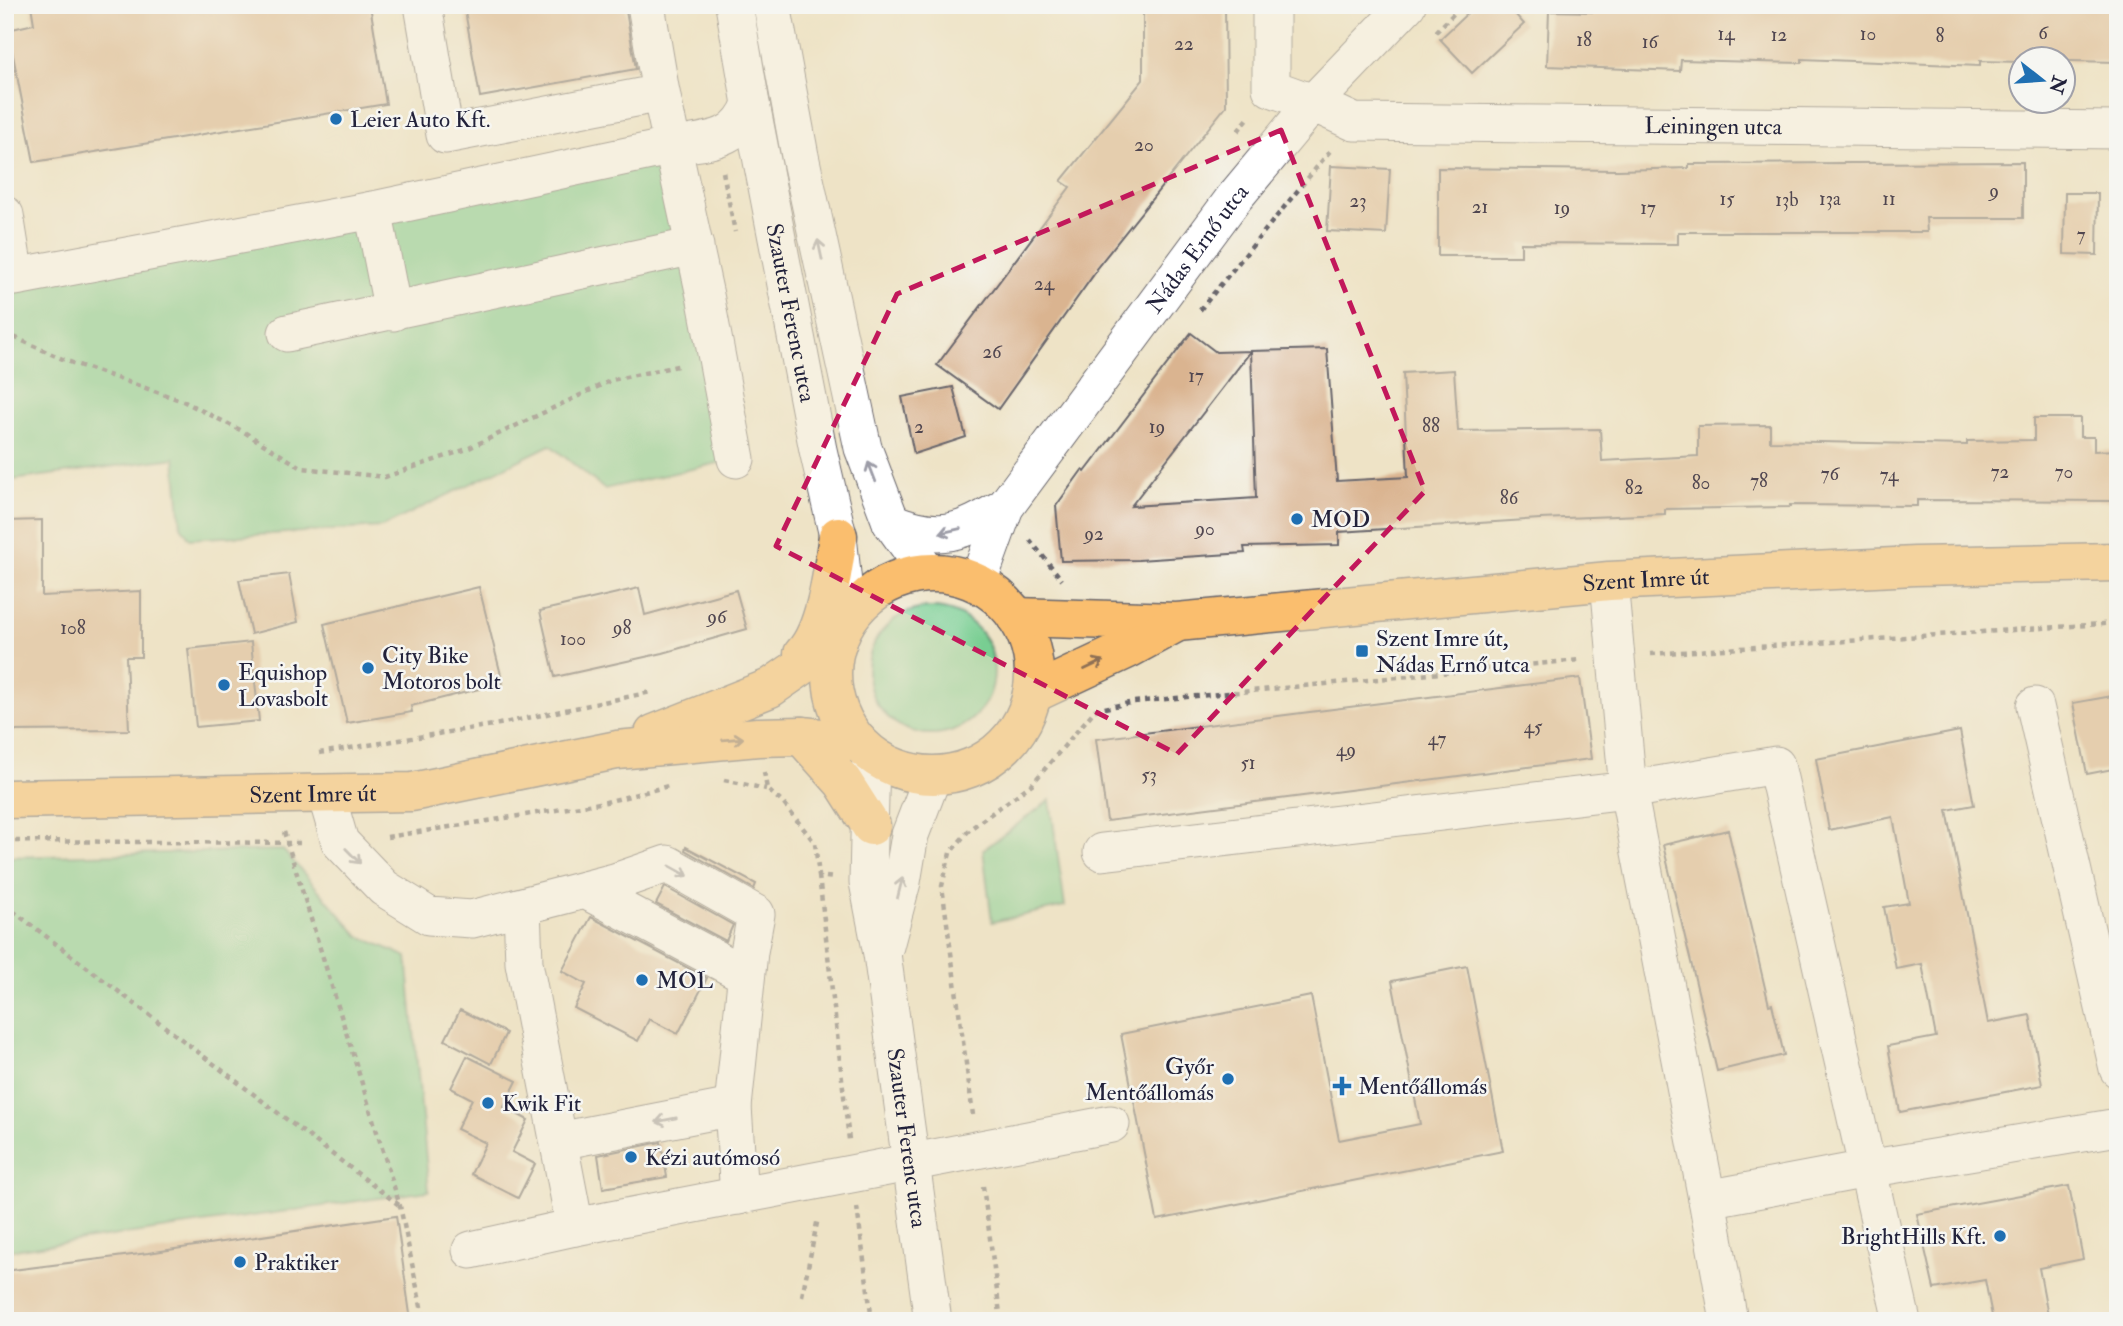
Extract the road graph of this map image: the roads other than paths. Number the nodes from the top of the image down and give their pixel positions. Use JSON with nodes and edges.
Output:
{"nodes":[{"id":1,"x":423,"y":5,"type":"edge"},
{"id":2,"x":646,"y":5,"type":"edge"},
{"id":3,"x":734,"y":5,"type":"edge"},
{"id":4,"x":772,"y":5,"type":"edge"},
{"id":5,"x":1271,"y":5,"type":"edge"},
{"id":6,"x":1408,"y":5,"type":"edge"},
{"id":7,"x":661,"y":93,"type":"junction"},
{"id":8,"x":1313,"y":103,"type":"junction"},
{"id":9,"x":751,"y":104,"type":"junction"},
{"id":10,"x":2118,"y":130,"type":"edge"},
{"id":11,"x":724,"y":137,"type":"junction"},
{"id":12,"x":674,"y":145,"type":"junction"},
{"id":13,"x":763,"y":163,"type":"junction"},
{"id":14,"x":373,"y":210,"type":"junction"},
{"id":15,"x":5,"y":215,"type":"edge"},
{"id":16,"x":695,"y":246,"type":"junction"},
{"id":17,"x":393,"y":312,"type":"junction"},
{"id":18,"x":287,"y":333,"type":"dead end"},
{"id":19,"x":736,"y":459,"type":"dead end"},
{"id":20,"x":1005,"y":508,"type":"junction"},
{"id":21,"x":891,"y":522,"type":"junction"},
{"id":22,"x":838,"y":536,"type":"junction"},
{"id":23,"x":2118,"y":562,"type":"edge"},
{"id":24,"x":928,"y":573,"type":"junction"},
{"id":25,"x":1609,"y":581,"type":"junction"},
{"id":26,"x":978,"y":582,"type":"junction"},
{"id":27,"x":1016,"y":617,"type":"junction"},
{"id":28,"x":1177,"y":622,"type":"junction"},
{"id":29,"x":843,"y":631,"type":"junction"},
{"id":30,"x":770,"y":688,"type":"junction"},
{"id":31,"x":1032,"y":694,"type":"junction"},
{"id":32,"x":2035,"y":706,"type":"dead end"},
{"id":33,"x":802,"y":736,"type":"junction"},
{"id":34,"x":864,"y":748,"type":"junction"},
{"id":35,"x":617,"y":750,"type":"junction"},
{"id":36,"x":933,"y":775,"type":"junction"},
{"id":37,"x":1628,"y":790,"type":"junction"},
{"id":38,"x":326,"y":794,"type":"junction"},
{"id":39,"x":5,"y":799,"type":"edge"},
{"id":40,"x":871,"y":825,"type":"junction"},
{"id":41,"x":1102,"y":852,"type":"dead end"},
{"id":42,"x":600,"y":886,"type":"junction"},
{"id":43,"x":522,"y":908,"type":"junction"},
{"id":44,"x":882,"y":954,"type":"junction"},
{"id":45,"x":748,"y":963,"type":"junction"},
{"id":46,"x":2118,"y":1069,"type":"edge"},
{"id":47,"x":733,"y":1107,"type":"junction"},
{"id":48,"x":1111,"y":1124,"type":"dead end"},
{"id":49,"x":2118,"y":1127,"type":"edge"},
{"id":50,"x":559,"y":1141,"type":"junction"},
{"id":51,"x":911,"y":1164,"type":"junction"},
{"id":52,"x":1867,"y":1169,"type":"junction"},
{"id":53,"x":740,"y":1196,"type":"junction"},
{"id":54,"x":1707,"y":1199,"type":"junction"},
{"id":55,"x":575,"y":1227,"type":"junction"},
{"id":56,"x":471,"y":1250,"type":"dead end"},
{"id":57,"x":933,"y":1321,"type":"edge"},
{"id":58,"x":1729,"y":1321,"type":"edge"},
{"id":59,"x":1902,"y":1321,"type":"edge"}],
"edges":[{"from":1,"to":7,"type":"street"},
{"from":2,"to":7,"type":"street"},
{"from":3,"to":9,"type":"street","name":"Szauter Ferenc utca"},
{"from":21,"to":4,"type":"street","name":"Szauter Ferenc utca","one_way":true},
{"from":5,"to":8,"type":"street","name":"Leiningen utca"},
{"from":6,"to":8,"type":"street","name":"Nádas Ernő utca"},
{"from":7,"to":12,"type":"street"},
{"from":8,"to":10,"type":"street","name":"Leiningen utca"},
{"from":8,"to":20,"type":"street","name":"Nádas Ernő utca"},
{"from":9,"to":11,"type":"street"},
{"from":9,"to":13,"type":"street","name":"Szauter Ferenc utca"},
{"from":11,"to":12,"type":"street"},
{"from":11,"to":13,"type":"street"},
{"from":12,"to":14,"type":"street"},
{"from":12,"to":16,"type":"street"},
{"from":13,"to":22,"type":"street","name":"Szauter Ferenc utca"},
{"from":14,"to":15,"type":"street"},
{"from":14,"to":17,"type":"street"},
{"from":16,"to":17,"type":"street"},
{"from":16,"to":19,"type":"street"},
{"from":17,"to":18,"type":"street"},
{"from":20,"to":21,"type":"street","name":"Nádas Ernő utca","one_way":true},
{"from":20,"to":26,"type":"street","name":"Nádas Ernő utca"},
{"from":21,"to":24,"type":"street","name":"Szauter Ferenc utca"},
{"from":22,"to":29,"type":"street","name":"Szauter Ferenc utca"},
{"from":22,"to":30,"type":"main road"},
{"from":23,"to":25,"type":"main road","name":"Szent Imre út"},
{"from":24,"to":26,"type":"main road"},
{"from":24,"to":29,"type":"main road"},
{"from":25,"to":28,"type":"main road","name":"Szent Imre út"},
{"from":25,"to":37,"type":"street"},
{"from":26,"to":27,"type":"main road"},
{"from":27,"to":28,"type":"main road","name":"Szent Imre út"},
{"from":27,"to":31,"type":"main road"},
{"from":31,"to":28,"type":"main road","name":"Szent Imre út","one_way":true},
{"from":29,"to":30,"type":"main road","name":"Szent Imre út"},
{"from":29,"to":34,"type":"main road"},
{"from":30,"to":35,"type":"main road","name":"Szent Imre út"},
{"from":31,"to":36,"type":"main road"},
{"from":32,"to":46,"type":"street"},
{"from":33,"to":34,"type":"main road","name":"Szent Imre út"},
{"from":35,"to":33,"type":"main road","name":"Szent Imre út","one_way":true},
{"from":33,"to":40,"type":"main road"},
{"from":34,"to":36,"type":"main road"},
{"from":34,"to":40,"type":"street","name":"Szauter Ferenc utca"},
{"from":35,"to":38,"type":"main road","name":"Szent Imre út"},
{"from":44,"to":36,"type":"street","name":"Szauter Ferenc utca","one_way":true},
{"from":37,"to":41,"type":"street"},
{"from":37,"to":52,"type":"street"},
{"from":37,"to":54,"type":"street"},
{"from":38,"to":39,"type":"main road","name":"Szent Imre út"},
{"from":38,"to":43,"type":"street","one_way":true},
{"from":40,"to":44,"type":"street","name":"Szauter Ferenc utca"},
{"from":42,"to":43,"type":"street"},
{"from":42,"to":45,"type":"street"},
{"from":42,"to":45,"type":"street","one_way":true},
{"from":43,"to":50,"type":"street"},
{"from":44,"to":51,"type":"street","name":"Szauter Ferenc utca"},
{"from":45,"to":47,"type":"street"},
{"from":47,"to":50,"type":"street","one_way":true},
{"from":47,"to":53,"type":"street"},
{"from":48,"to":51,"type":"street"},
{"from":49,"to":52,"type":"street"},
{"from":50,"to":55,"type":"street"},
{"from":51,"to":53,"type":"street"},
{"from":51,"to":57,"type":"street","name":"Szauter Ferenc utca"},
{"from":52,"to":54,"type":"street"},
{"from":52,"to":59,"type":"street"},
{"from":53,"to":55,"type":"street"},
{"from":54,"to":58,"type":"street"},
{"from":55,"to":56,"type":"street"}]}
